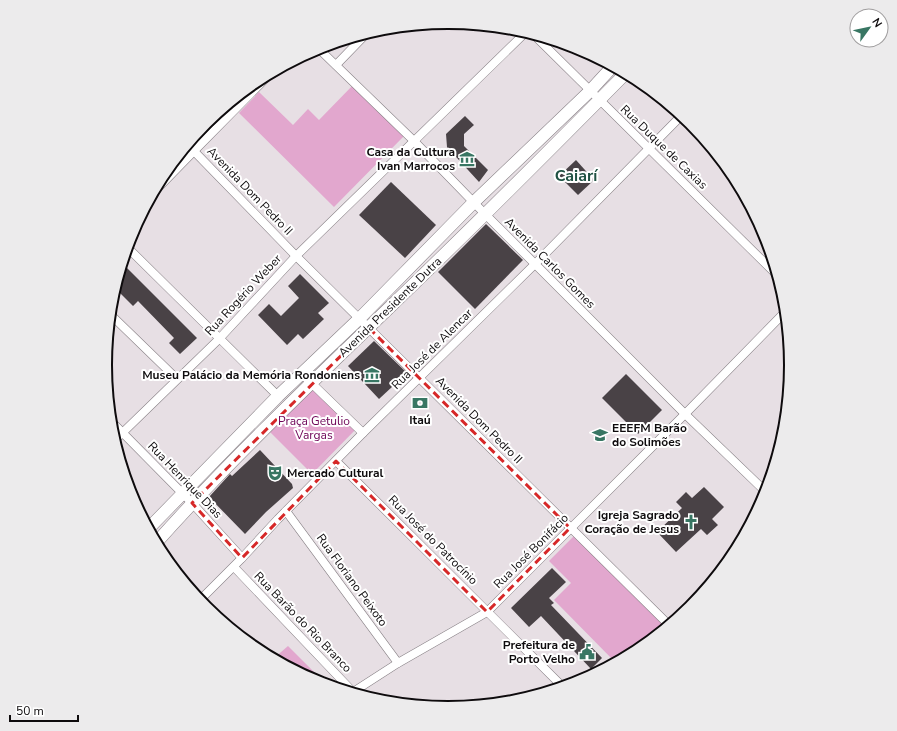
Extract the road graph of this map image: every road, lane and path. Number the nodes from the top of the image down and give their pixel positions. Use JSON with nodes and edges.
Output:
{"nodes":[{"id":1,"x":521,"y":37,"type":"edge"},
{"id":2,"x":360,"y":40,"type":"edge"},
{"id":3,"x":540,"y":42,"type":"edge"},
{"id":4,"x":324,"y":53,"type":"edge"},
{"id":5,"x":336,"y":65,"type":"junction"},
{"id":6,"x":609,"y":70,"type":"edge"},
{"id":7,"x":622,"y":77,"type":"edge"},
{"id":8,"x":590,"y":91,"type":"junction"},
{"id":9,"x":242,"y":100,"type":"edge"},
{"id":10,"x":599,"y":100,"type":"junction"},
{"id":11,"x":677,"y":120,"type":"edge"},
{"id":12,"x":201,"y":139,"type":"edge"},
{"id":13,"x":414,"y":141,"type":"junction"},
{"id":14,"x":192,"y":149,"type":"edge"},
{"id":15,"x":649,"y":149,"type":"junction"},
{"id":16,"x":474,"y":202,"type":"junction"},
{"id":17,"x":486,"y":215,"type":"junction"},
{"id":18,"x":132,"y":252,"type":"edge"},
{"id":19,"x":296,"y":256,"type":"junction"},
{"id":20,"x":534,"y":264,"type":"junction"},
{"id":21,"x":771,"y":269,"type":"edge"},
{"id":22,"x":781,"y":315,"type":"edge"},
{"id":23,"x":360,"y":318,"type":"junction"},
{"id":24,"x":115,"y":319,"type":"edge"},
{"id":25,"x":369,"y":328,"type":"junction"},
{"id":26,"x":219,"y":339,"type":"junction"},
{"id":27,"x":302,"y":374,"type":"junction"},
{"id":28,"x":420,"y":378,"type":"junction"},
{"id":29,"x":177,"y":379,"type":"junction"},
{"id":30,"x":311,"y":383,"type":"junction"},
{"id":31,"x":278,"y":396,"type":"junction"},
{"id":32,"x":684,"y":414,"type":"junction"},
{"id":33,"x":118,"y":428,"type":"edge"},
{"id":34,"x":123,"y":433,"type":"junction"},
{"id":35,"x":363,"y":433,"type":"junction"},
{"id":36,"x":119,"y":436,"type":"edge"},
{"id":37,"x":336,"y":461,"type":"junction"},
{"id":38,"x":761,"y":488,"type":"edge"},
{"id":39,"x":188,"y":498,"type":"junction"},
{"id":40,"x":286,"y":511,"type":"junction"},
{"id":41,"x":153,"y":525,"type":"edge"},
{"id":42,"x":570,"y":528,"type":"junction"},
{"id":43,"x":160,"y":538,"type":"edge"},
{"id":44,"x":242,"y":558,"type":"junction"},
{"id":45,"x":234,"y":567,"type":"junction"},
{"id":46,"x":204,"y":596,"type":"edge"},
{"id":47,"x":487,"y":612,"type":"junction"},
{"id":48,"x":666,"y":622,"type":"edge"},
{"id":49,"x":398,"y":663,"type":"junction"},
{"id":50,"x":559,"y":683,"type":"edge"},
{"id":51,"x":348,"y":687,"type":"edge"},
{"id":52,"x":358,"y":690,"type":"edge"}],
"edges":[{"from":1,"to":13,"type":"street","name":"Rua Rogério Weber"},
{"from":2,"to":5,"type":"street"},
{"from":3,"to":8,"type":"street","name":"Rua Duque de Caxias"},
{"from":4,"to":5,"type":"street","name":"Avenida Carlos Gomes"},
{"from":5,"to":13,"type":"street","name":"Avenida Carlos Gomes"},
{"from":6,"to":8,"type":"street","name":"Avenida Presidente Dutra"},
{"from":7,"to":10,"type":"street","name":"Avenida Presidente Dutra"},
{"from":8,"to":10,"type":"street","name":"Rua Duque de Caxias"},
{"from":8,"to":16,"type":"street","name":"Avenida Presidente Dutra"},
{"from":9,"to":12,"type":"street"},
{"from":10,"to":15,"type":"street","name":"Rua Duque de Caxias"},
{"from":10,"to":17,"type":"street","name":"Avenida Presidente Dutra"},
{"from":11,"to":15,"type":"street","name":"Rua José de Alencar"},
{"from":13,"to":16,"type":"street","name":"Avenida Carlos Gomes"},
{"from":13,"to":19,"type":"street","name":"Rua Rogério Weber"},
{"from":14,"to":19,"type":"street","name":"Avenida Dom Pedro II"},
{"from":15,"to":20,"type":"street","name":"Rua José de Alencar"},
{"from":15,"to":21,"type":"street","name":"Rua Duque de Caxias"},
{"from":16,"to":17,"type":"street","name":"Avenida Carlos Gomes"},
{"from":16,"to":23,"type":"street","name":"Avenida Presidente Dutra"},
{"from":17,"to":20,"type":"street","name":"Avenida Carlos Gomes"},
{"from":17,"to":25,"type":"street","name":"Avenida Presidente Dutra"},
{"from":18,"to":26,"type":"street"},
{"from":19,"to":23,"type":"street","name":"Avenida Dom Pedro II"},
{"from":19,"to":26,"type":"street","name":"Rua Rogério Weber"},
{"from":20,"to":28,"type":"street","name":"Rua José de Alencar"},
{"from":20,"to":32,"type":"street","name":"Avenida Carlos Gomes"},
{"from":22,"to":32,"type":"street","name":"Rua José Bonifácio"},
{"from":23,"to":25,"type":"street","name":"Avenida Dom Pedro II"},
{"from":23,"to":27,"type":"street","name":"Avenida Presidente Dutra"},
{"from":24,"to":29,"type":"street"},
{"from":25,"to":28,"type":"street","name":"Avenida Dom Pedro II"},
{"from":25,"to":30,"type":"street","name":"Avenida Presidente Dutra"},
{"from":26,"to":29,"type":"street","name":"Rua Rogério Weber"},
{"from":26,"to":31,"type":"street"},
{"from":27,"to":30,"type":"street"},
{"from":27,"to":31,"type":"street","name":"Avenida Presidente Dutra"},
{"from":28,"to":35,"type":"street","name":"Rua José de Alencar"},
{"from":28,"to":42,"type":"street","name":"Avenida Dom Pedro II"},
{"from":29,"to":34,"type":"street","name":"Rua Rogério Weber"},
{"from":30,"to":35,"type":"street"},
{"from":30,"to":39,"type":"street","name":"Avenida Presidente Dutra"},
{"from":31,"to":39,"type":"street","name":"Avenida Presidente Dutra"},
{"from":32,"to":38,"type":"street","name":"Avenida Carlos Gomes"},
{"from":32,"to":42,"type":"street","name":"Rua José Bonifácio"},
{"from":33,"to":34,"type":"street","name":"Rua Henrique Dias"},
{"from":34,"to":36,"type":"street","name":"Rua Rogério Weber"},
{"from":34,"to":39,"type":"street","name":"Rua Henrique Dias"},
{"from":35,"to":37,"type":"street","name":"Rua José de Alencar"},
{"from":37,"to":40,"type":"street","name":"Rua José de Alencar"},
{"from":37,"to":47,"type":"street","name":"Rua José do Patrocínio"},
{"from":39,"to":41,"type":"street","name":"Avenida Presidente Dutra"},
{"from":39,"to":43,"type":"street","name":"Avenida Presidente Dutra"},
{"from":39,"to":44,"type":"street","name":"Rua Henrique Dias"},
{"from":40,"to":44,"type":"street","name":"Rua José de Alencar"},
{"from":40,"to":49,"type":"street","name":"Rua Floriano Peixoto"},
{"from":42,"to":47,"type":"street","name":"Rua José Bonifácio"},
{"from":42,"to":48,"type":"street","name":"Avenida Dom Pedro II"},
{"from":44,"to":45,"type":"street","name":"Rua José de Alencar"},
{"from":45,"to":46,"type":"street","name":"Rua José de Alencar"},
{"from":45,"to":51,"type":"street","name":"Rua Barão do Rio Branco"},
{"from":47,"to":49,"type":"street","name":"Rua José Bonifácio"},
{"from":47,"to":50,"type":"street","name":"Rua José do Patrocínio"},
{"from":49,"to":52,"type":"street","name":"Rua José Bonifácio"}]}
